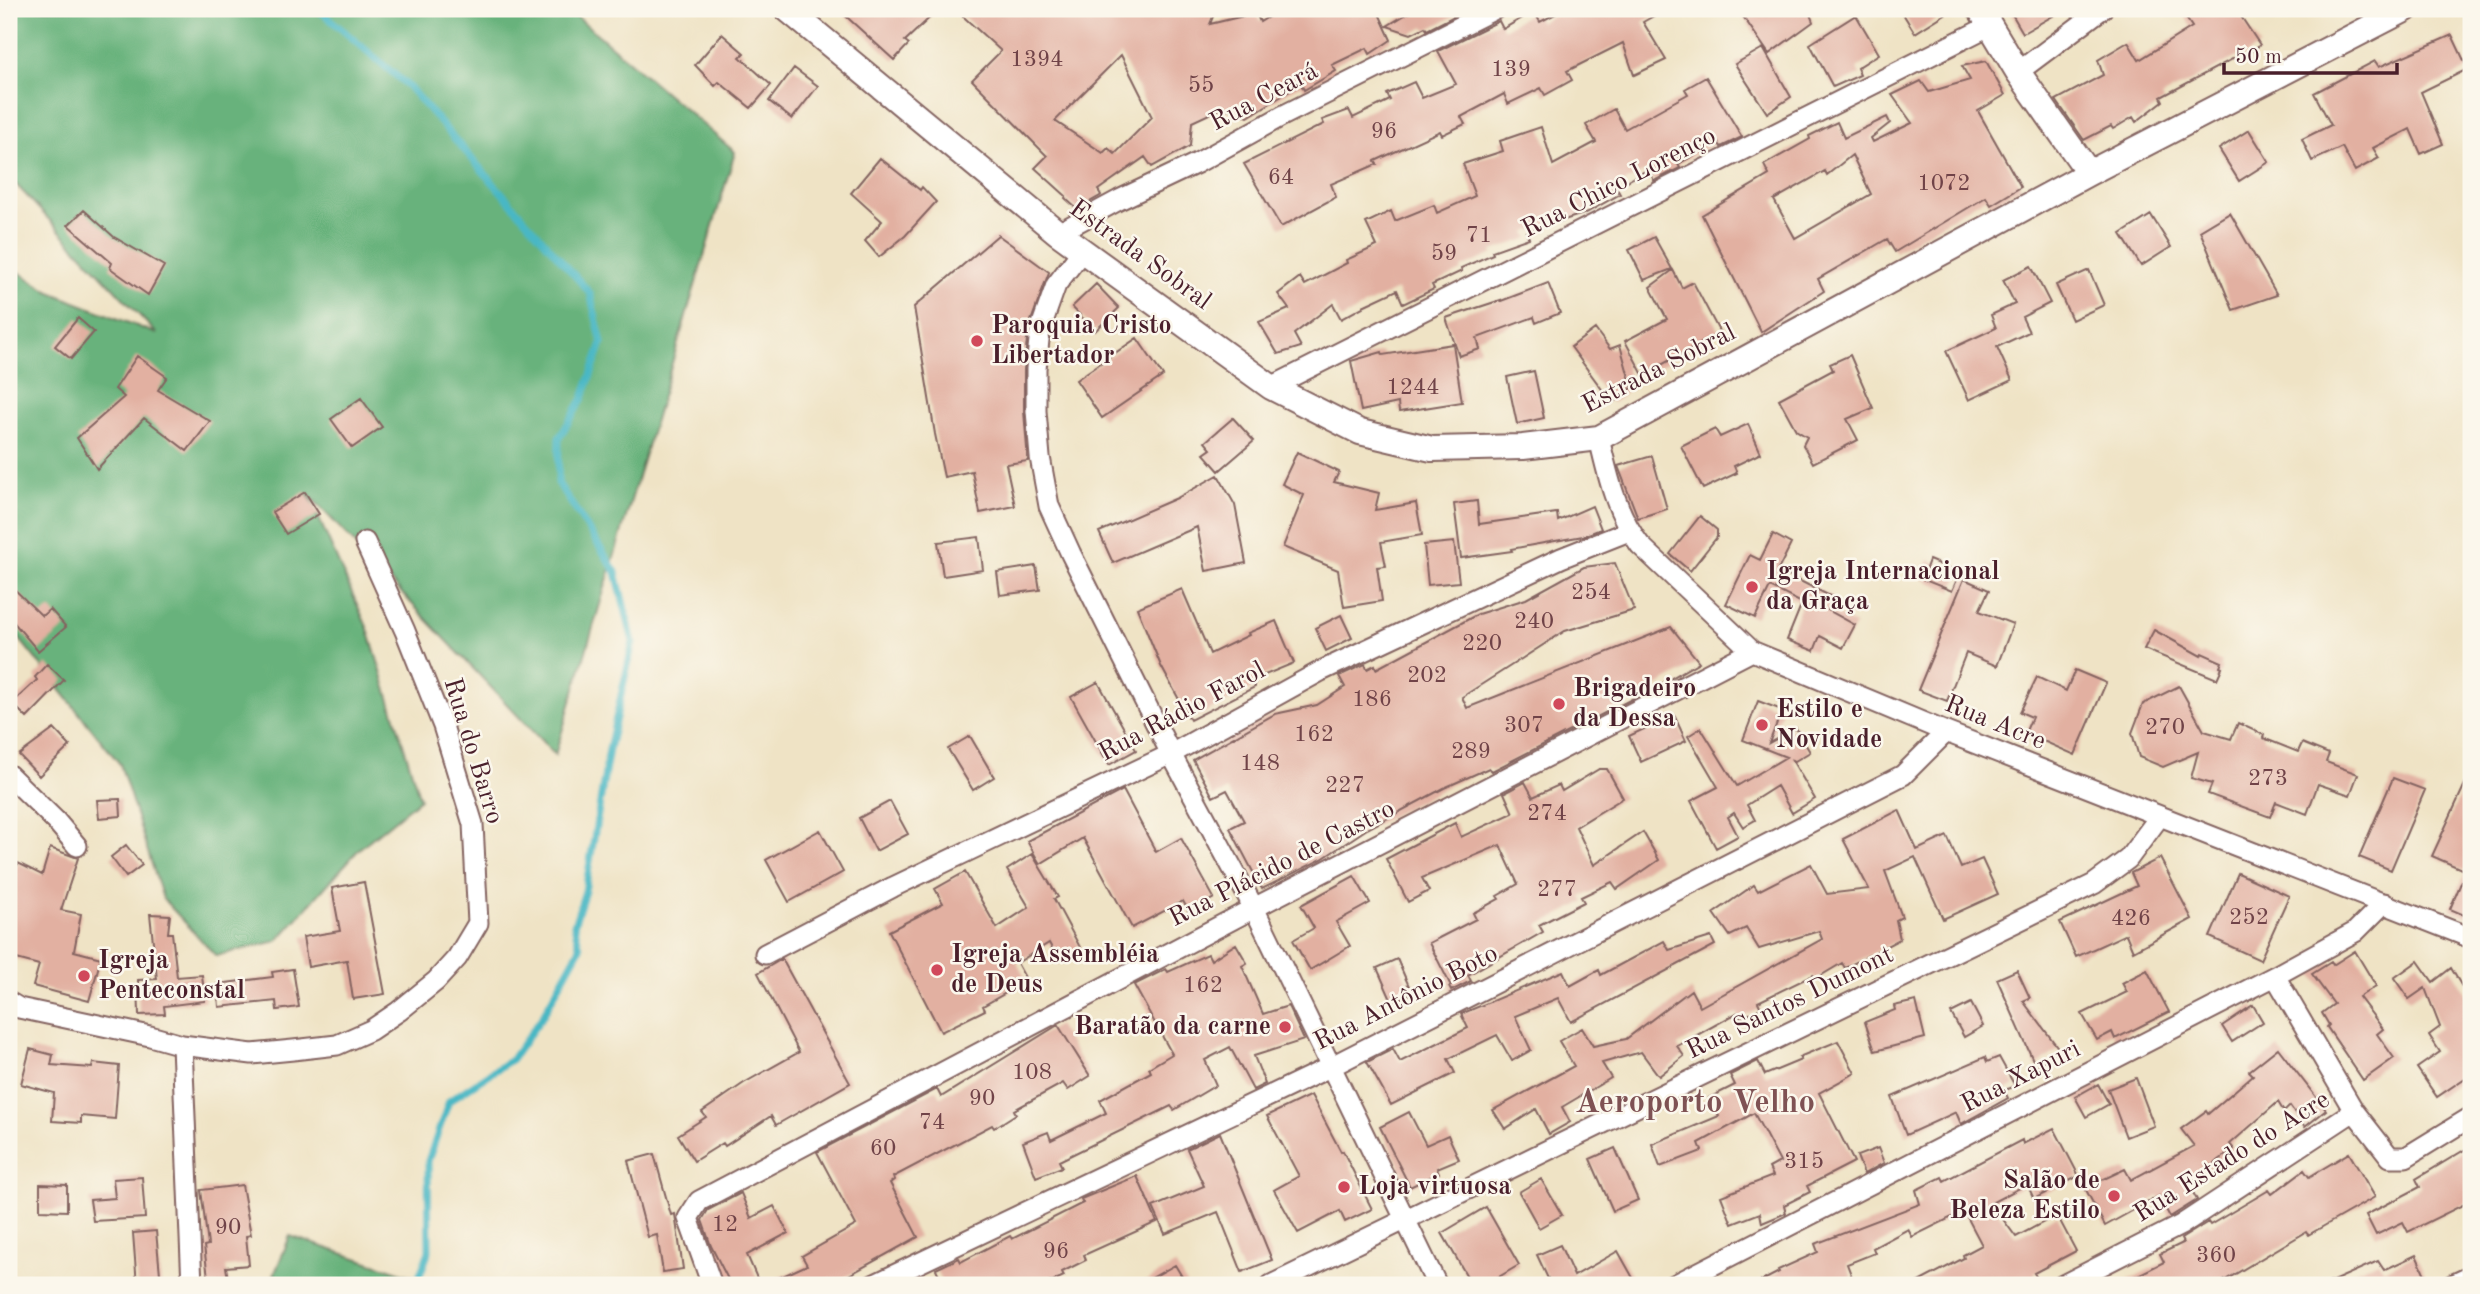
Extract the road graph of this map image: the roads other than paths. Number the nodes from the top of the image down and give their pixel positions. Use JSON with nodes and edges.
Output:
{"nodes":[{"id":1,"x":787,"y":9,"type":"edge"},
{"id":2,"x":1495,"y":9,"type":"edge"},
{"id":3,"x":2102,"y":9,"type":"edge"},
{"id":4,"x":2406,"y":9,"type":"edge"},
{"id":5,"x":1985,"y":17,"type":"edge"},
{"id":6,"x":2018,"y":72,"type":"junction"},
{"id":7,"x":2090,"y":173,"type":"junction"},
{"id":8,"x":1058,"y":233,"type":"junction"},
{"id":9,"x":1082,"y":251,"type":"junction"},
{"id":10,"x":1271,"y":387,"type":"junction"},
{"id":11,"x":1599,"y":438,"type":"junction"},
{"id":12,"x":1629,"y":531,"type":"junction"},
{"id":13,"x":365,"y":542,"type":"dead end"},
{"id":14,"x":1752,"y":651,"type":"junction"},
{"id":15,"x":1946,"y":732,"type":"junction"},
{"id":16,"x":1171,"y":754,"type":"junction"},
{"id":17,"x":9,"y":775,"type":"edge"},
{"id":18,"x":2160,"y":816,"type":"junction"},
{"id":19,"x":77,"y":846,"type":"dead end"},
{"id":20,"x":2384,"y":903,"type":"junction"},
{"id":21,"x":1254,"y":908,"type":"junction"},
{"id":22,"x":2471,"y":938,"type":"edge"},
{"id":23,"x":765,"y":954,"type":"dead end"},
{"id":24,"x":2275,"y":976,"type":"junction"},
{"id":25,"x":9,"y":1002,"type":"edge"},
{"id":26,"x":182,"y":1045,"type":"junction"},
{"id":27,"x":1330,"y":1067,"type":"junction"},
{"id":28,"x":2354,"y":1111,"type":"junction"},
{"id":29,"x":2471,"y":1117,"type":"edge"},
{"id":30,"x":1407,"y":1220,"type":"junction"},
{"id":31,"x":2471,"y":1276,"type":"edge"},
{"id":32,"x":192,"y":1285,"type":"edge"},
{"id":33,"x":712,"y":1285,"type":"edge"},
{"id":34,"x":873,"y":1285,"type":"edge"},
{"id":35,"x":1271,"y":1285,"type":"edge"},
{"id":36,"x":1437,"y":1285,"type":"edge"},
{"id":37,"x":1674,"y":1285,"type":"edge"},
{"id":38,"x":2063,"y":1285,"type":"edge"},
{"id":39,"x":2452,"y":1285,"type":"edge"}],
"edges":[{"from":1,"to":8,"type":"street","name":"Estrada Sobral"},
{"from":2,"to":8,"type":"street","name":"Rua Ceará"},
{"from":3,"to":6,"type":"street"},
{"from":4,"to":7,"type":"street","name":"Estrada Sobral"},
{"from":5,"to":6,"type":"street"},
{"from":5,"to":10,"type":"street","name":"Rua Chico Lorenço"},
{"from":6,"to":7,"type":"street"},
{"from":7,"to":11,"type":"street","name":"Estrada Sobral"},
{"from":8,"to":9,"type":"street","name":"Estrada Sobral"},
{"from":9,"to":10,"type":"street","name":"Estrada Sobral"},
{"from":9,"to":16,"type":"street"},
{"from":10,"to":11,"type":"street","name":"Estrada Sobral"},
{"from":11,"to":12,"type":"street","name":"Rua Acre"},
{"from":12,"to":14,"type":"street","name":"Rua Acre"},
{"from":12,"to":16,"type":"street","name":"Rua Rádio Farol"},
{"from":13,"to":26,"type":"street","name":"Rua do Barro"},
{"from":14,"to":15,"type":"street","name":"Rua Acre"},
{"from":14,"to":21,"type":"street","name":"Rua Plácido de Castro"},
{"from":15,"to":18,"type":"street","name":"Rua Acre"},
{"from":15,"to":27,"type":"street","name":"Rua Antônio Boto"},
{"from":16,"to":21,"type":"street"},
{"from":16,"to":23,"type":"street","name":"Rua Rádio Farol"},
{"from":17,"to":19,"type":"street"},
{"from":18,"to":20,"type":"street","name":"Rua Acre"},
{"from":18,"to":30,"type":"street","name":"Rua Santos Dumont"},
{"from":20,"to":22,"type":"street","name":"Rua Acre"},
{"from":20,"to":24,"type":"street","name":"Rua Xapuri"},
{"from":21,"to":27,"type":"street"},
{"from":21,"to":33,"type":"street","name":"Rua Plácido de Castro"},
{"from":24,"to":28,"type":"street"},
{"from":24,"to":37,"type":"street","name":"Rua Xapuri"},
{"from":25,"to":26,"type":"street","name":"Rua do Barro"},
{"from":26,"to":32,"type":"street"},
{"from":27,"to":30,"type":"street"},
{"from":27,"to":34,"type":"street","name":"Rua Antônio Boto"},
{"from":28,"to":29,"type":"street"},
{"from":28,"to":38,"type":"street","name":"Rua Estado do Acre"},
{"from":30,"to":35,"type":"street","name":"Rua Santos Dumont"},
{"from":30,"to":36,"type":"street"},
{"from":31,"to":39,"type":"street"}]}
